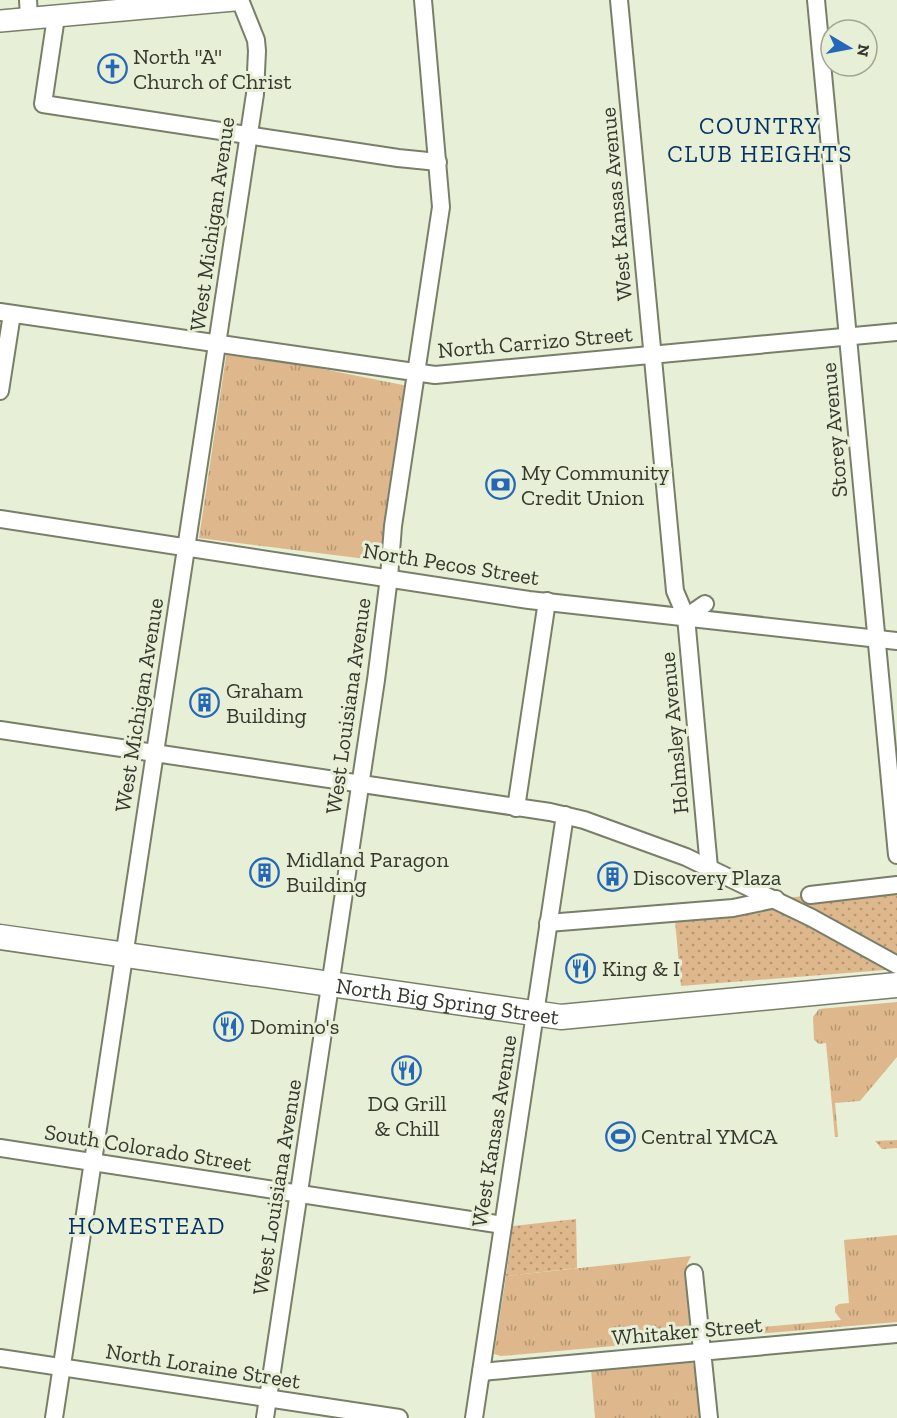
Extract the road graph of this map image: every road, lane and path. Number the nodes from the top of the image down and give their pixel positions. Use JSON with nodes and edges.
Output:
{"nodes":[{"id":1,"x":234,"y":0,"type":"edge"},
{"id":2,"x":240,"y":0,"type":"edge"},
{"id":3,"x":423,"y":0,"type":"edge"},
{"id":4,"x":619,"y":0,"type":"edge"},
{"id":5,"x":816,"y":0,"type":"edge"},
{"id":6,"x":29,"y":9,"type":"edge"},
{"id":7,"x":56,"y":17,"type":"junction"},
{"id":8,"x":0,"y":21,"type":"edge"},
{"id":9,"x":248,"y":134,"type":"junction"},
{"id":10,"x":438,"y":162,"type":"junction"},
{"id":11,"x":6,"y":313,"type":"edge"},
{"id":12,"x":897,"y":332,"type":"edge"},
{"id":13,"x":848,"y":337,"type":"junction"},
{"id":14,"x":218,"y":342,"type":"junction"},
{"id":15,"x":652,"y":355,"type":"junction"},
{"id":16,"x":416,"y":372,"type":"junction"},
{"id":17,"x":0,"y":392,"type":"edge"},
{"id":18,"x":0,"y":519,"type":"edge"},
{"id":19,"x":186,"y":547,"type":"junction"},
{"id":20,"x":389,"y":577,"type":"junction"},
{"id":21,"x":547,"y":601,"type":"junction"},
{"id":22,"x":705,"y":604,"type":"dead end"},
{"id":23,"x":686,"y":617,"type":"junction"},
{"id":24,"x":876,"y":639,"type":"junction"},
{"id":25,"x":897,"y":641,"type":"edge"},
{"id":26,"x":0,"y":730,"type":"edge"},
{"id":27,"x":155,"y":753,"type":"junction"},
{"id":28,"x":360,"y":784,"type":"junction"},
{"id":29,"x":516,"y":808,"type":"junction"},
{"id":30,"x":565,"y":815,"type":"junction"},
{"id":31,"x":897,"y":855,"type":"edge"},
{"id":32,"x":709,"y":868,"type":"junction"},
{"id":33,"x":897,"y":885,"type":"edge"},
{"id":34,"x":810,"y":895,"type":"dead end"},
{"id":35,"x":776,"y":900,"type":"junction"},
{"id":36,"x":548,"y":923,"type":"junction"},
{"id":37,"x":0,"y":937,"type":"edge"},
{"id":38,"x":125,"y":954,"type":"junction"},
{"id":39,"x":897,"y":965,"type":"edge"},
{"id":40,"x":330,"y":984,"type":"junction"},
{"id":41,"x":897,"y":985,"type":"edge"},
{"id":42,"x":535,"y":1012,"type":"junction"},
{"id":43,"x":0,"y":1148,"type":"edge"},
{"id":44,"x":93,"y":1162,"type":"junction"},
{"id":45,"x":299,"y":1193,"type":"junction"},
{"id":46,"x":503,"y":1225,"type":"junction"},
{"id":47,"x":694,"y":1273,"type":"dead end"},
{"id":48,"x":897,"y":1334,"type":"edge"},
{"id":49,"x":702,"y":1352,"type":"junction"},
{"id":50,"x":0,"y":1358,"type":"edge"},
{"id":51,"x":62,"y":1367,"type":"junction"},
{"id":52,"x":481,"y":1372,"type":"junction"},
{"id":53,"x":267,"y":1398,"type":"junction"},
{"id":54,"x":54,"y":1418,"type":"edge"},
{"id":55,"x":265,"y":1418,"type":"edge"},
{"id":56,"x":399,"y":1418,"type":"edge"},
{"id":57,"x":474,"y":1418,"type":"edge"},
{"id":58,"x":709,"y":1418,"type":"edge"}],
"edges":[{"from":1,"to":7,"type":"main road"},
{"from":2,"to":9,"type":"street","name":"West Michigan Avenue"},
{"from":3,"to":10,"type":"street","name":"West Louisiana Avenue"},
{"from":4,"to":15,"type":"street","name":"West Kansas Avenue"},
{"from":5,"to":13,"type":"street","name":"Storey Avenue"},
{"from":6,"to":7,"type":"main road"},
{"from":6,"to":8,"type":"main road"},
{"from":7,"to":9,"type":"street"},
{"from":9,"to":10,"type":"street"},
{"from":9,"to":14,"type":"street","name":"West Michigan Avenue"},
{"from":10,"to":16,"type":"street","name":"West Louisiana Avenue"},
{"from":11,"to":14,"type":"street","name":"North Carrizo Street"},
{"from":11,"to":17,"type":"street"},
{"from":12,"to":13,"type":"street","name":"North Carrizo Street"},
{"from":13,"to":15,"type":"street","name":"North Carrizo Street"},
{"from":13,"to":24,"type":"street","name":"Storey Avenue"},
{"from":14,"to":16,"type":"street","name":"North Carrizo Street"},
{"from":14,"to":19,"type":"street","name":"West Michigan Avenue"},
{"from":15,"to":16,"type":"street","name":"North Carrizo Street"},
{"from":15,"to":23,"type":"street","name":"West Kansas Avenue"},
{"from":16,"to":20,"type":"street","name":"West Louisiana Avenue"},
{"from":18,"to":19,"type":"street","name":"North Pecos Street"},
{"from":19,"to":20,"type":"street","name":"North Pecos Street"},
{"from":19,"to":27,"type":"street","name":"West Michigan Avenue"},
{"from":20,"to":21,"type":"street","name":"North Pecos Street"},
{"from":20,"to":28,"type":"street","name":"West Louisiana Avenue"},
{"from":21,"to":23,"type":"street","name":"North Pecos Street"},
{"from":21,"to":29,"type":"street"},
{"from":22,"to":23,"type":"street"},
{"from":23,"to":24,"type":"street","name":"North Pecos Street"},
{"from":23,"to":32,"type":"street","name":"Holmsley Avenue"},
{"from":24,"to":25,"type":"street","name":"North Pecos Street"},
{"from":24,"to":31,"type":"street","name":"Storey Avenue"},
{"from":26,"to":27,"type":"street"},
{"from":27,"to":28,"type":"street"},
{"from":27,"to":38,"type":"street","name":"West Michigan Avenue"},
{"from":28,"to":29,"type":"street"},
{"from":28,"to":40,"type":"street","name":"West Louisiana Avenue"},
{"from":29,"to":30,"type":"street"},
{"from":30,"to":32,"type":"street"},
{"from":30,"to":36,"type":"street","name":"West Kansas Avenue"},
{"from":32,"to":35,"type":"street"},
{"from":33,"to":34,"type":"street"},
{"from":35,"to":36,"type":"street"},
{"from":35,"to":39,"type":"street"},
{"from":36,"to":42,"type":"street","name":"West Kansas Avenue"},
{"from":37,"to":38,"type":"highway","name":"North Big Spring Street"},
{"from":38,"to":40,"type":"highway","name":"North Big Spring Street"},
{"from":38,"to":44,"type":"street","name":"West Michigan Avenue"},
{"from":40,"to":42,"type":"highway","name":"North Big Spring Street"},
{"from":40,"to":45,"type":"street","name":"West Louisiana Avenue"},
{"from":41,"to":42,"type":"highway","name":"North Big Spring Street"},
{"from":42,"to":46,"type":"street","name":"West Kansas Avenue"},
{"from":43,"to":44,"type":"street","name":"South Colorado Street"},
{"from":44,"to":45,"type":"street","name":"South Colorado Street"},
{"from":44,"to":51,"type":"street","name":"West Michigan Avenue"},
{"from":45,"to":46,"type":"street","name":"South Colorado Street"},
{"from":45,"to":53,"type":"street","name":"West Louisiana Avenue"},
{"from":46,"to":52,"type":"street","name":"West Kansas Avenue"},
{"from":47,"to":49,"type":"street"},
{"from":48,"to":49,"type":"street","name":"Whitaker Street"},
{"from":49,"to":52,"type":"street","name":"Whitaker Street"},
{"from":49,"to":58,"type":"street"},
{"from":50,"to":51,"type":"street","name":"North Loraine Street"},
{"from":51,"to":53,"type":"street","name":"North Loraine Street"},
{"from":51,"to":54,"type":"street","name":"West Michigan Avenue"},
{"from":52,"to":57,"type":"street","name":"West Kansas Avenue"},
{"from":53,"to":55,"type":"street","name":"West Louisiana Avenue"},
{"from":53,"to":56,"type":"street","name":"North Loraine Street"}]}
